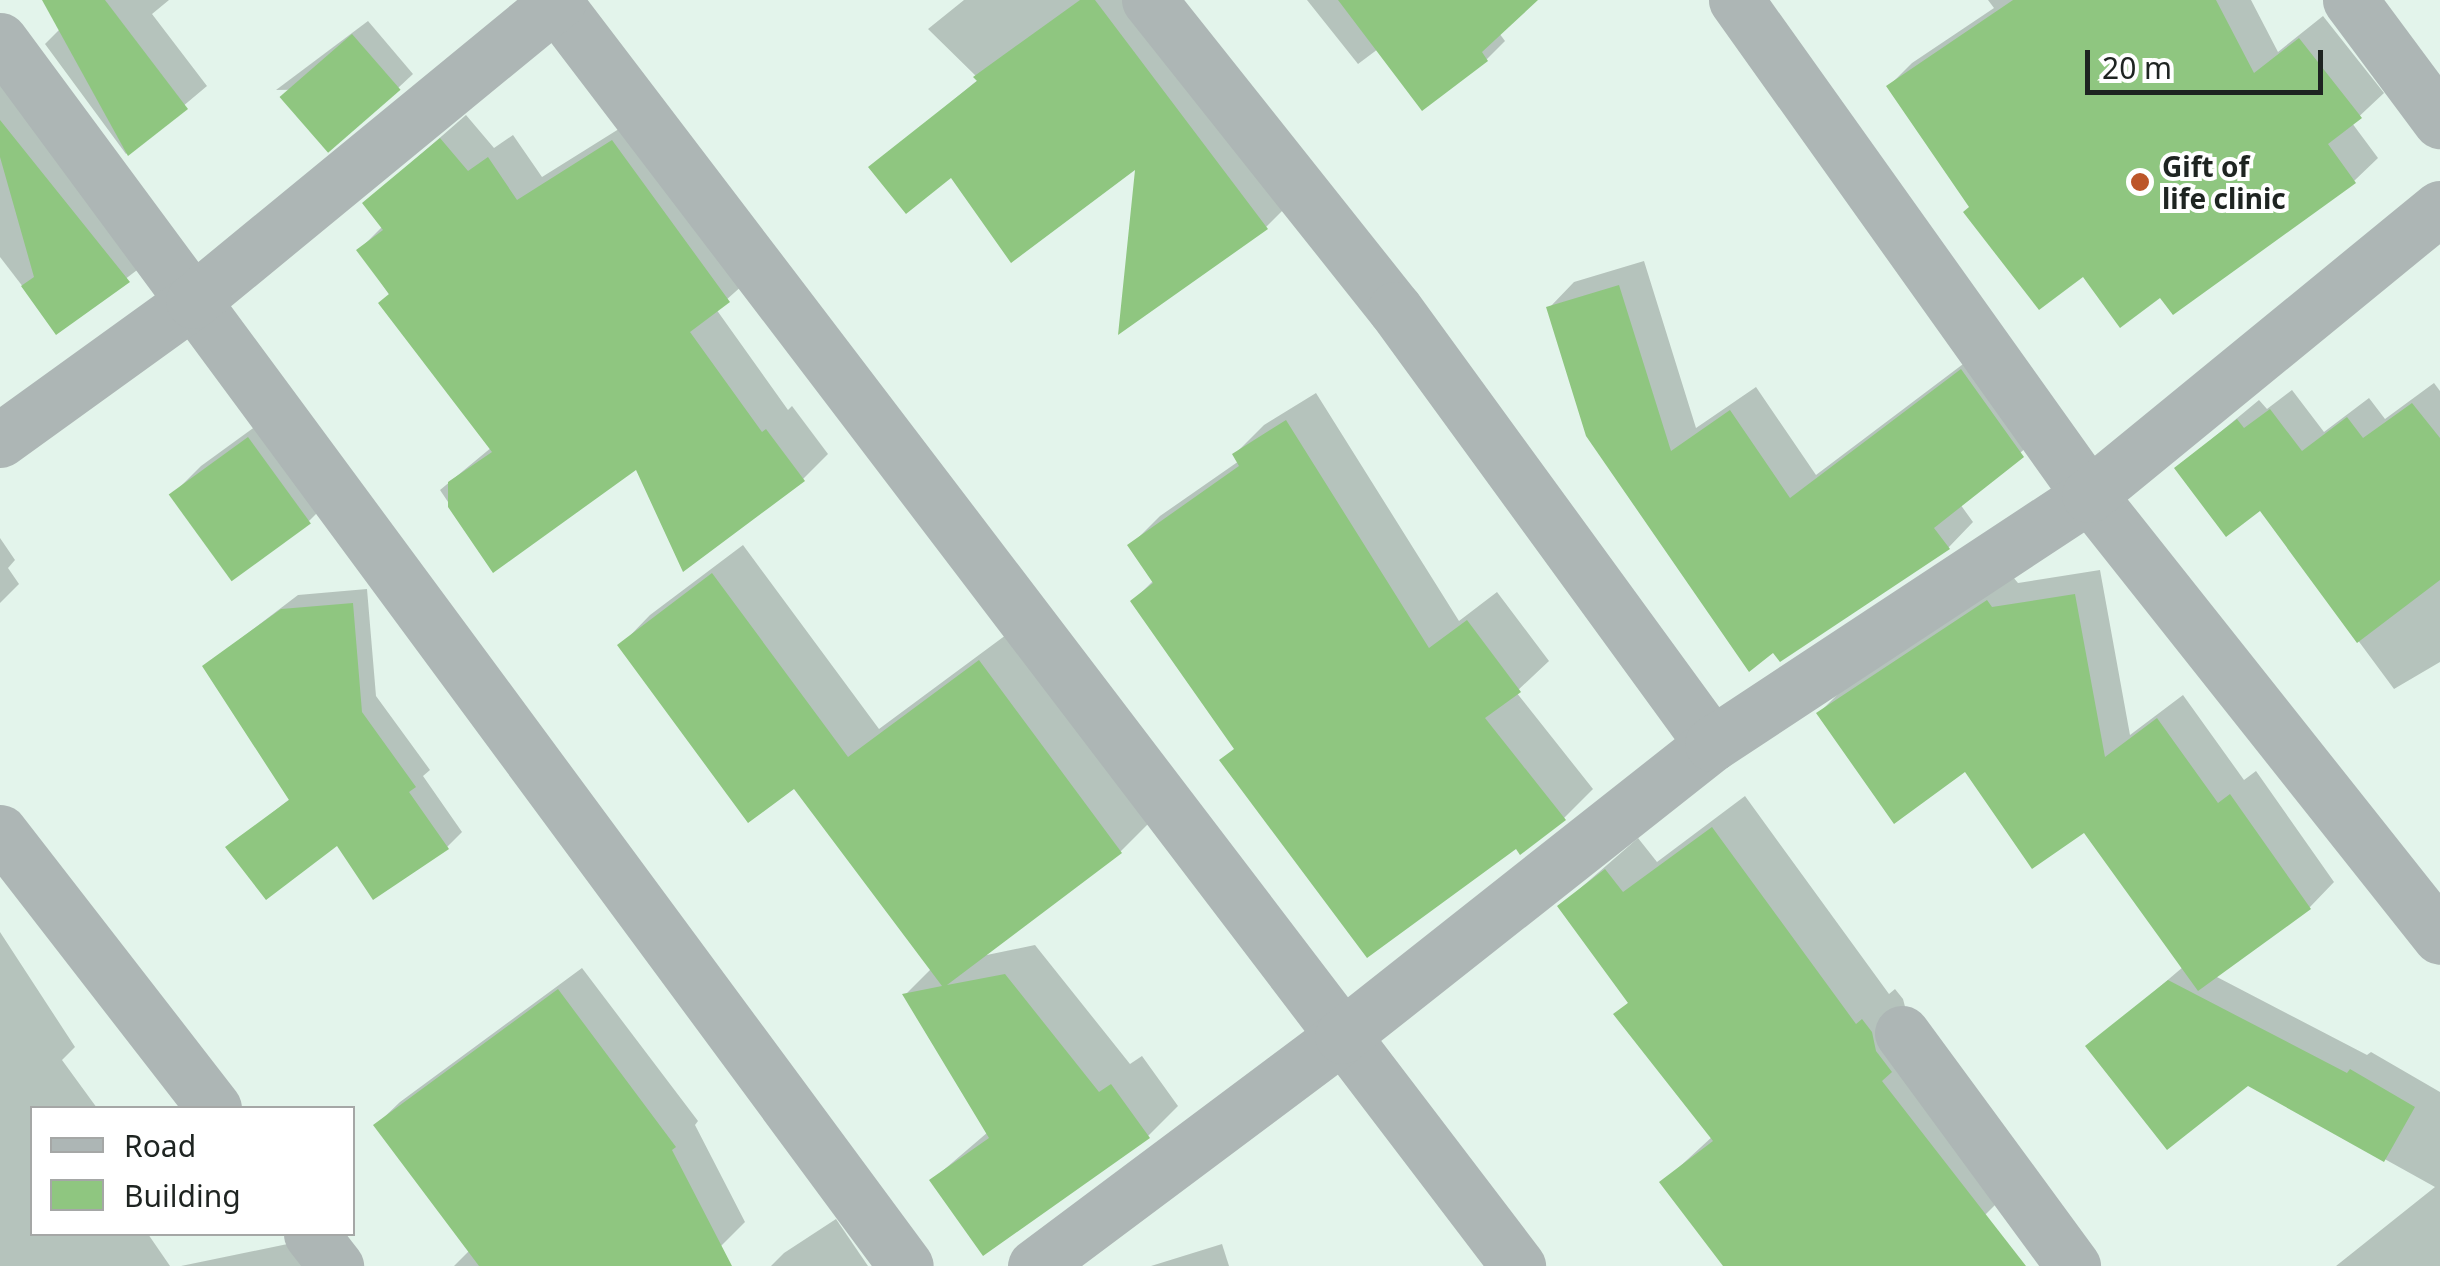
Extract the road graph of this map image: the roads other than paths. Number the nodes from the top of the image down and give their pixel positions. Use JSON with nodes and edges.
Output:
{"nodes":[{"id":1,"x":1150,"y":0,"type":"edge"},
{"id":2,"x":1736,"y":0,"type":"edge"},
{"id":3,"x":2350,"y":0,"type":"edge"},
{"id":4,"x":556,"y":1,"type":"edge"},
{"id":5,"x":0,"y":40,"type":"edge"},
{"id":6,"x":2440,"y":120,"type":"edge"},
{"id":7,"x":2440,"y":208,"type":"edge"},
{"id":8,"x":193,"y":301,"type":"junction"},
{"id":9,"x":0,"y":440,"type":"edge"},
{"id":10,"x":2089,"y":494,"type":"junction"},
{"id":11,"x":1712,"y":744,"type":"junction"},
{"id":12,"x":0,"y":832,"type":"edge"},
{"id":13,"x":2440,"y":936,"type":"edge"},
{"id":14,"x":1902,"y":1034,"type":"dead end"},
{"id":15,"x":1342,"y":1036,"type":"junction"},
{"id":16,"x":212,"y":1106,"type":"edge"},
{"id":17,"x":313,"y":1236,"type":"edge"},
{"id":18,"x":336,"y":1266,"type":"edge"},
{"id":19,"x":906,"y":1266,"type":"edge"},
{"id":20,"x":1035,"y":1266,"type":"edge"},
{"id":21,"x":1518,"y":1266,"type":"edge"},
{"id":22,"x":2073,"y":1266,"type":"edge"}],
"edges":[{"from":1,"to":11,"type":"street"},
{"from":2,"to":10,"type":"street"},
{"from":3,"to":6,"type":"street"},
{"from":4,"to":8,"type":"street"},
{"from":4,"to":15,"type":"street"},
{"from":5,"to":8,"type":"street"},
{"from":7,"to":10,"type":"street"},
{"from":8,"to":9,"type":"street"},
{"from":8,"to":19,"type":"street"},
{"from":10,"to":11,"type":"street"},
{"from":10,"to":13,"type":"street"},
{"from":11,"to":15,"type":"street"},
{"from":12,"to":16,"type":"street"},
{"from":14,"to":22,"type":"street"},
{"from":15,"to":20,"type":"street"},
{"from":15,"to":21,"type":"street"},
{"from":17,"to":18,"type":"street"}]}
